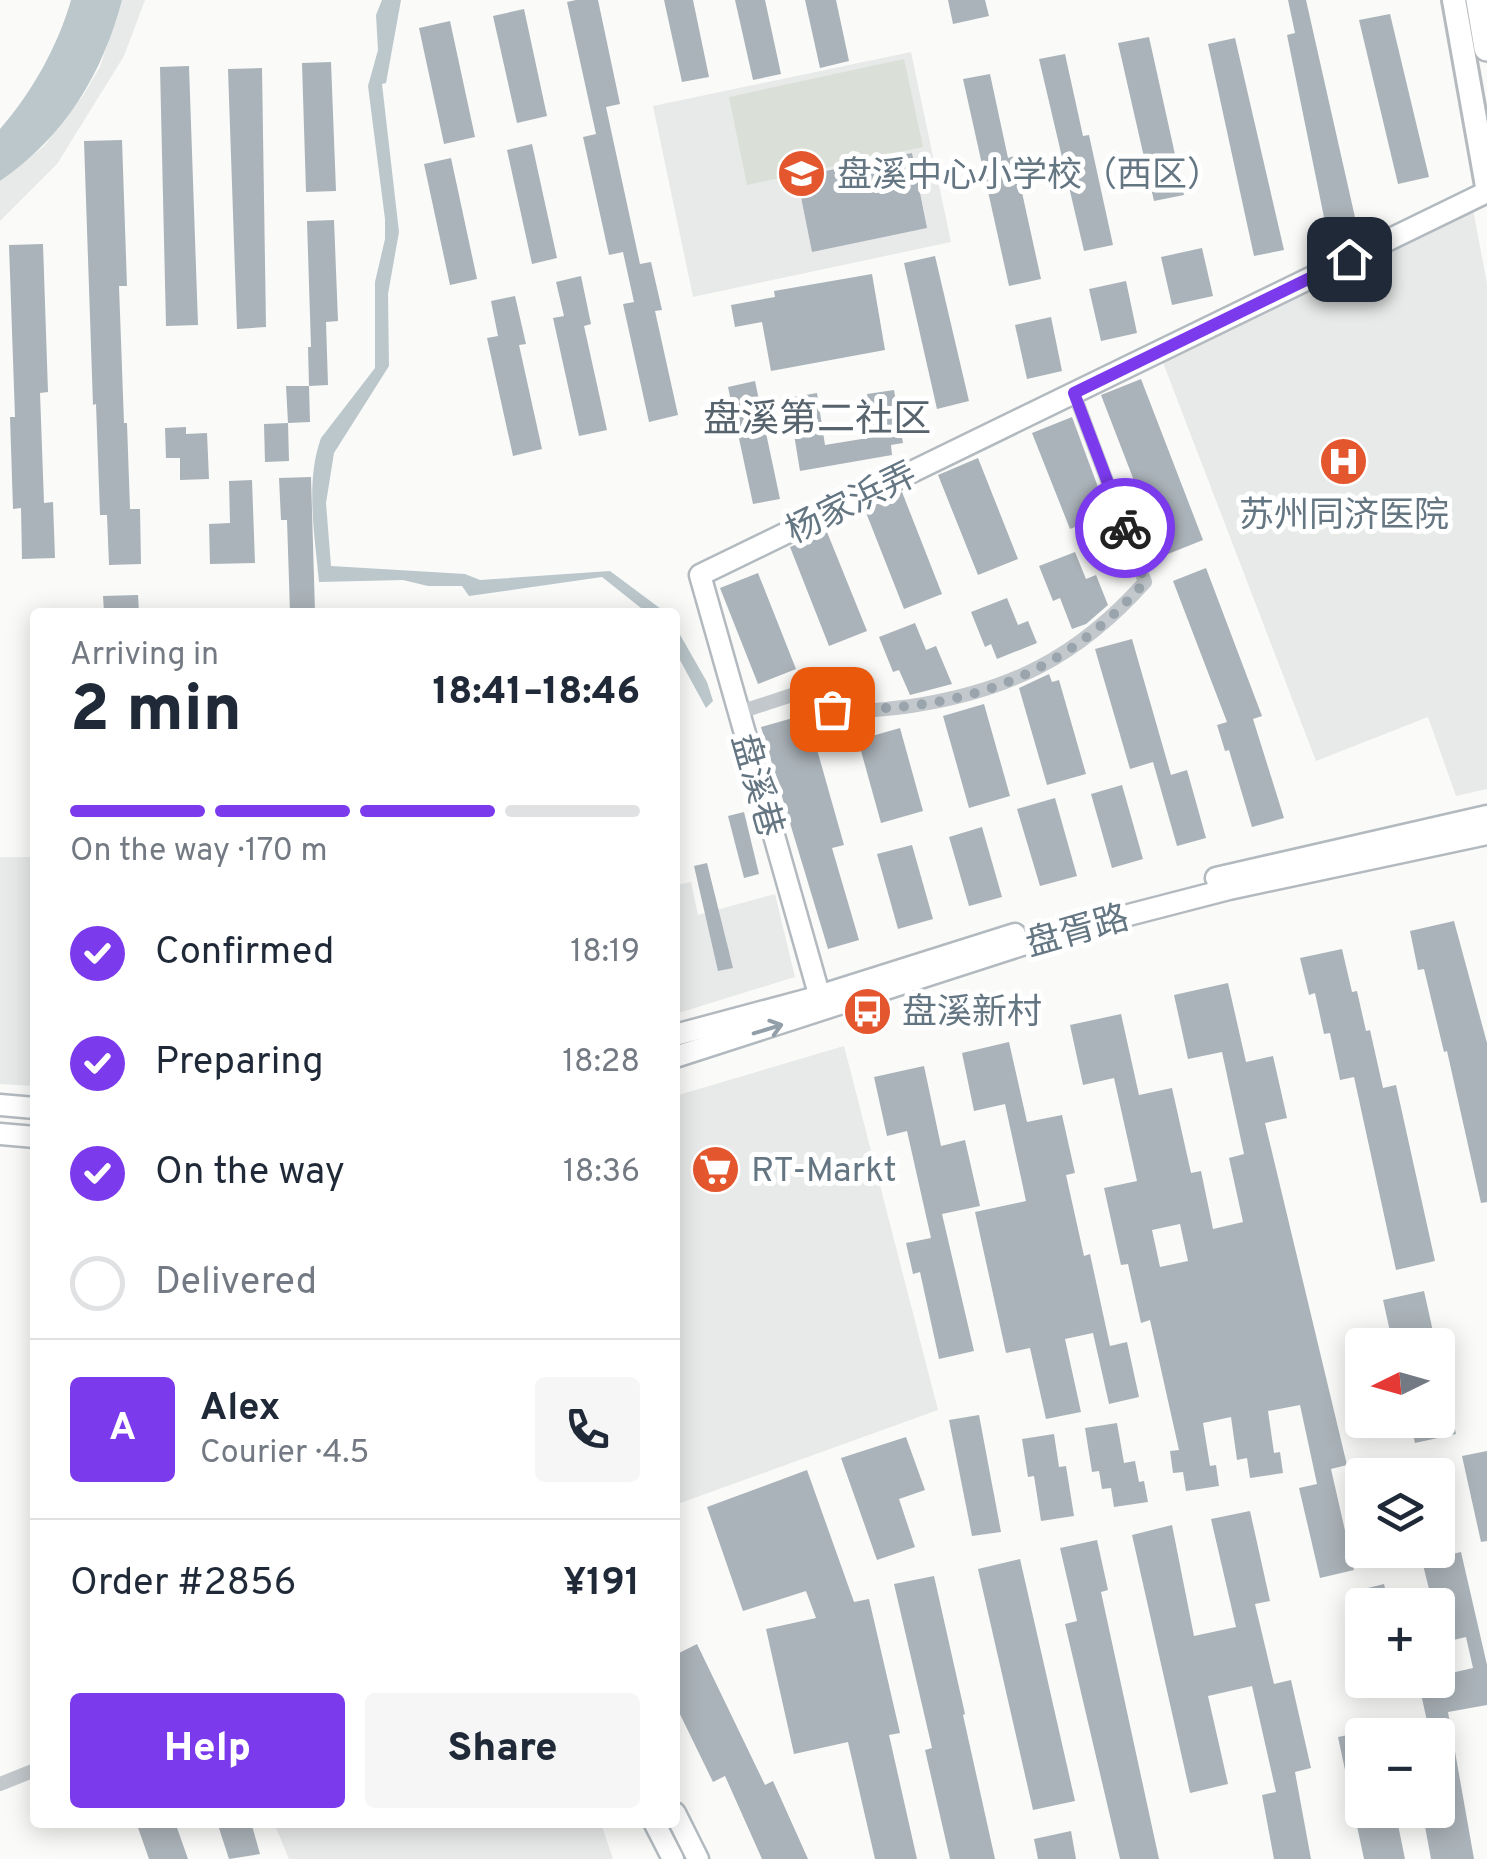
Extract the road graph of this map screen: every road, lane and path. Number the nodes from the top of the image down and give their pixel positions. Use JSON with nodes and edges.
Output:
{"nodes":[{"id":1,"x":1454,"y":0,"type":"edge"},
{"id":2,"x":1479,"y":0,"type":"edge"},
{"id":3,"x":1487,"y":48,"type":"edge"},
{"id":4,"x":1487,"y":189,"type":"edge"},
{"id":5,"x":1074,"y":393,"type":"junction"},
{"id":6,"x":700,"y":575,"type":"joint"},
{"id":7,"x":737,"y":713,"type":"junction"},
{"id":8,"x":1487,"y":816,"type":"edge"},
{"id":9,"x":1487,"y":834,"type":"edge"},
{"id":10,"x":819,"y":994,"type":"junction"},
{"id":11,"x":680,"y":1034,"type":"edge"},
{"id":12,"x":680,"y":1055,"type":"edge"},
{"id":13,"x":0,"y":1105,"type":"edge"},
{"id":14,"x":30,"y":1108,"type":"edge"},
{"id":15,"x":0,"y":1134,"type":"edge"},
{"id":16,"x":30,"y":1137,"type":"edge"},
{"id":17,"x":30,"y":1772,"type":"edge"},
{"id":18,"x":0,"y":1784,"type":"edge"},
{"id":19,"x":680,"y":1823,"type":"edge"},
{"id":20,"x":657,"y":1828,"type":"edge"},
{"id":21,"x":673,"y":1859,"type":"edge"},
{"id":22,"x":698,"y":1859,"type":"edge"}],
"edges":[{"from":1,"to":4,"type":"main road"},
{"from":2,"to":3,"type":"highway"},
{"from":4,"to":5,"type":"main road","name":"杨家浜弄"},
{"from":5,"to":6,"type":"main road","name":"杨家浜弄"},
{"from":5,"to":7,"type":"street"},
{"from":6,"to":7,"type":"main road","name":"盘溪巷"},
{"from":7,"to":10,"type":"main road","name":"盘溪巷"},
{"from":8,"to":10,"type":"main road","name":"盘胥路"},
{"from":12,"to":9,"type":"main road","name":"盘胥路","one_way":true},
{"from":10,"to":11,"type":"main road","name":"盘胥路"},
{"from":13,"to":14,"type":"main road"},
{"from":15,"to":16,"type":"main road"},
{"from":17,"to":18,"type":"street"},
{"from":19,"to":22,"type":"main road"},
{"from":20,"to":21,"type":"main road"}]}
